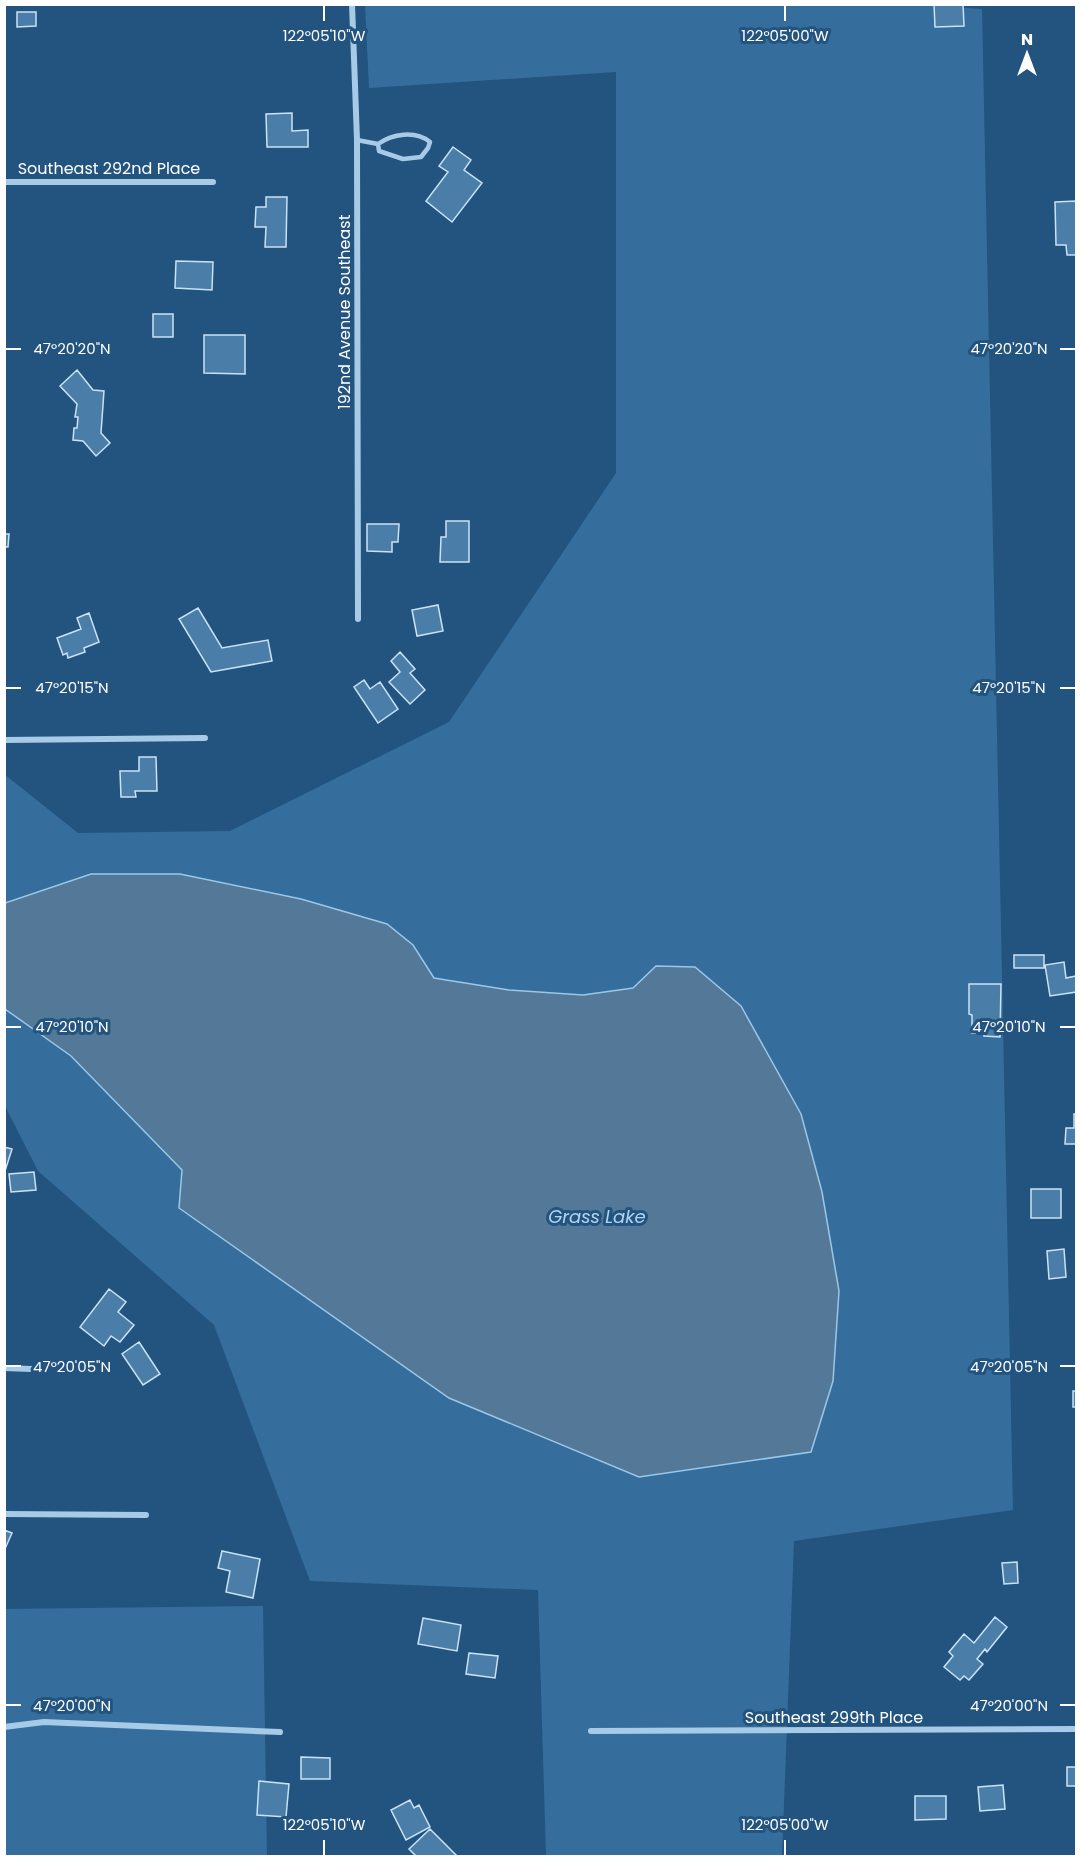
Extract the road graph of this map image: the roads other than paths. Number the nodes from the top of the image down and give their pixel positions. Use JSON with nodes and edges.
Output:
{"nodes":[{"id":1,"x":352,"y":4,"type":"edge"},
{"id":2,"x":357,"y":140,"type":"junction"},
{"id":3,"x":378,"y":144,"type":"junction"},
{"id":4,"x":4,"y":182,"type":"edge"},
{"id":5,"x":213,"y":182,"type":"dead end"},
{"id":6,"x":358,"y":619,"type":"dead end"},
{"id":7,"x":205,"y":738,"type":"dead end"},
{"id":8,"x":4,"y":740,"type":"edge"},
{"id":9,"x":4,"y":1368,"type":"edge"},
{"id":10,"x":31,"y":1369,"type":"dead end"},
{"id":11,"x":4,"y":1514,"type":"edge"},
{"id":12,"x":146,"y":1515,"type":"dead end"},
{"id":13,"x":4,"y":1727,"type":"edge"},
{"id":14,"x":1077,"y":1729,"type":"edge"},
{"id":15,"x":591,"y":1731,"type":"dead end"},
{"id":16,"x":280,"y":1732,"type":"dead end"}],
"edges":[{"from":1,"to":2,"type":"street","name":"192nd Avenue Southeast"},
{"from":2,"to":3,"type":"lane"},
{"from":2,"to":6,"type":"street","name":"192nd Avenue Southeast"},
{"from":3,"to":3,"type":"lane"},
{"from":4,"to":5,"type":"street","name":"Southeast 292nd Place"},
{"from":7,"to":8,"type":"street"},
{"from":9,"to":10,"type":"street"},
{"from":11,"to":12,"type":"street"},
{"from":13,"to":16,"type":"street"},
{"from":14,"to":15,"type":"street","name":"Southeast 299th Place"}]}
